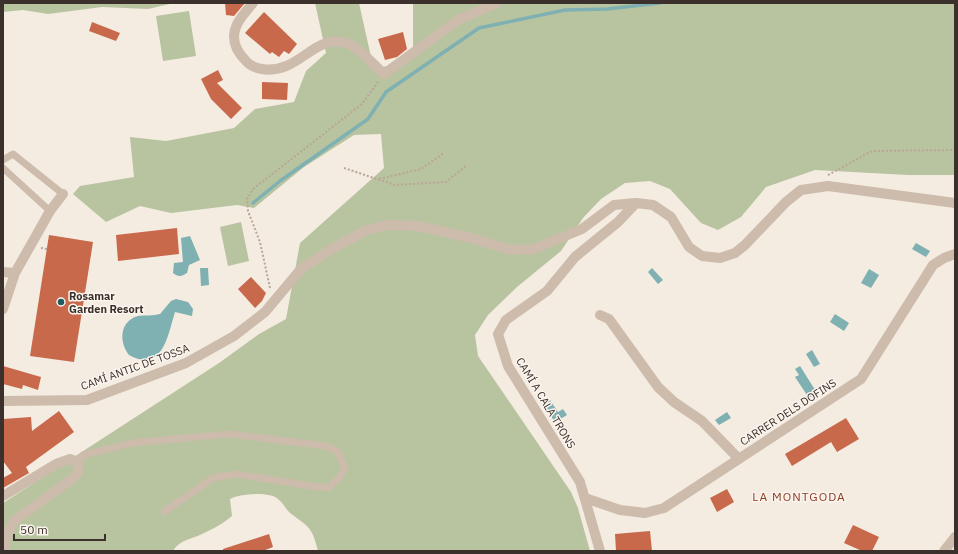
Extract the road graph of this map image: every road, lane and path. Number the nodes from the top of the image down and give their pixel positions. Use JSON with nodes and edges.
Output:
{"nodes":[{"id":1,"x":253,"y":3,"type":"edge"},
{"id":2,"x":497,"y":3,"type":"edge"},
{"id":3,"x":384,"y":74,"type":"junction"},
{"id":4,"x":955,"y":150,"type":"edge"},
{"id":5,"x":444,"y":153,"type":"dead end"},
{"id":6,"x":3,"y":160,"type":"edge"},
{"id":7,"x":466,"y":166,"type":"dead end"},
{"id":8,"x":3,"y":168,"type":"edge"},
{"id":9,"x":344,"y":168,"type":"dead end"},
{"id":10,"x":826,"y":176,"type":"dead end"},
{"id":11,"x":378,"y":180,"type":"junction"},
{"id":12,"x":63,"y":194,"type":"joint"},
{"id":13,"x":636,"y":202,"type":"junction"},
{"id":14,"x":955,"y":203,"type":"edge"},
{"id":15,"x":50,"y":211,"type":"junction"},
{"id":16,"x":955,"y":254,"type":"edge"},
{"id":17,"x":3,"y":272,"type":"edge"},
{"id":18,"x":15,"y":273,"type":"junction"},
{"id":19,"x":270,"y":291,"type":"dead end"},
{"id":20,"x":3,"y":308,"type":"edge"},
{"id":21,"x":600,"y":315,"type":"dead end"},
{"id":22,"x":3,"y":401,"type":"edge"},
{"id":23,"x":738,"y":459,"type":"junction"},
{"id":24,"x":78,"y":462,"type":"junction"},
{"id":25,"x":3,"y":496,"type":"edge"},
{"id":26,"x":585,"y":498,"type":"junction"},
{"id":27,"x":164,"y":512,"type":"dead end"},
{"id":28,"x":955,"y":537,"type":"edge"},
{"id":29,"x":5,"y":551,"type":"edge"},
{"id":30,"x":600,"y":551,"type":"edge"},
{"id":31,"x":944,"y":551,"type":"edge"}],
"edges":[{"from":1,"to":3,"type":"street"},
{"from":2,"to":3,"type":"street"},
{"from":3,"to":19,"type":"path"},
{"from":4,"to":10,"type":"path"},
{"from":5,"to":11,"type":"path"},
{"from":6,"to":12,"type":"lane"},
{"from":7,"to":11,"type":"path"},
{"from":8,"to":15,"type":"lane"},
{"from":9,"to":11,"type":"path"},
{"from":12,"to":15,"type":"street"},
{"from":13,"to":14,"type":"street","name":"CAMÍ ANTIC DE TOSSA"},
{"from":13,"to":22,"type":"street","name":"CAMÍ ANTIC DE TOSSA"},
{"from":13,"to":26,"type":"street","name":"CAMÍ A CALA TRONS"},
{"from":15,"to":18,"type":"street"},
{"from":16,"to":23,"type":"street","name":"CARRER DELS DOFINS"},
{"from":17,"to":18,"type":"street"},
{"from":18,"to":20,"type":"street"},
{"from":21,"to":23,"type":"street"},
{"from":23,"to":26,"type":"street","name":"CARRER DELS DOFINS"},
{"from":24,"to":25,"type":"street"},
{"from":24,"to":27,"type":"lane"},
{"from":24,"to":29,"type":"street"},
{"from":26,"to":30,"type":"street","name":"CAMÍ A CALA TRONS"},
{"from":28,"to":31,"type":"street"}]}
